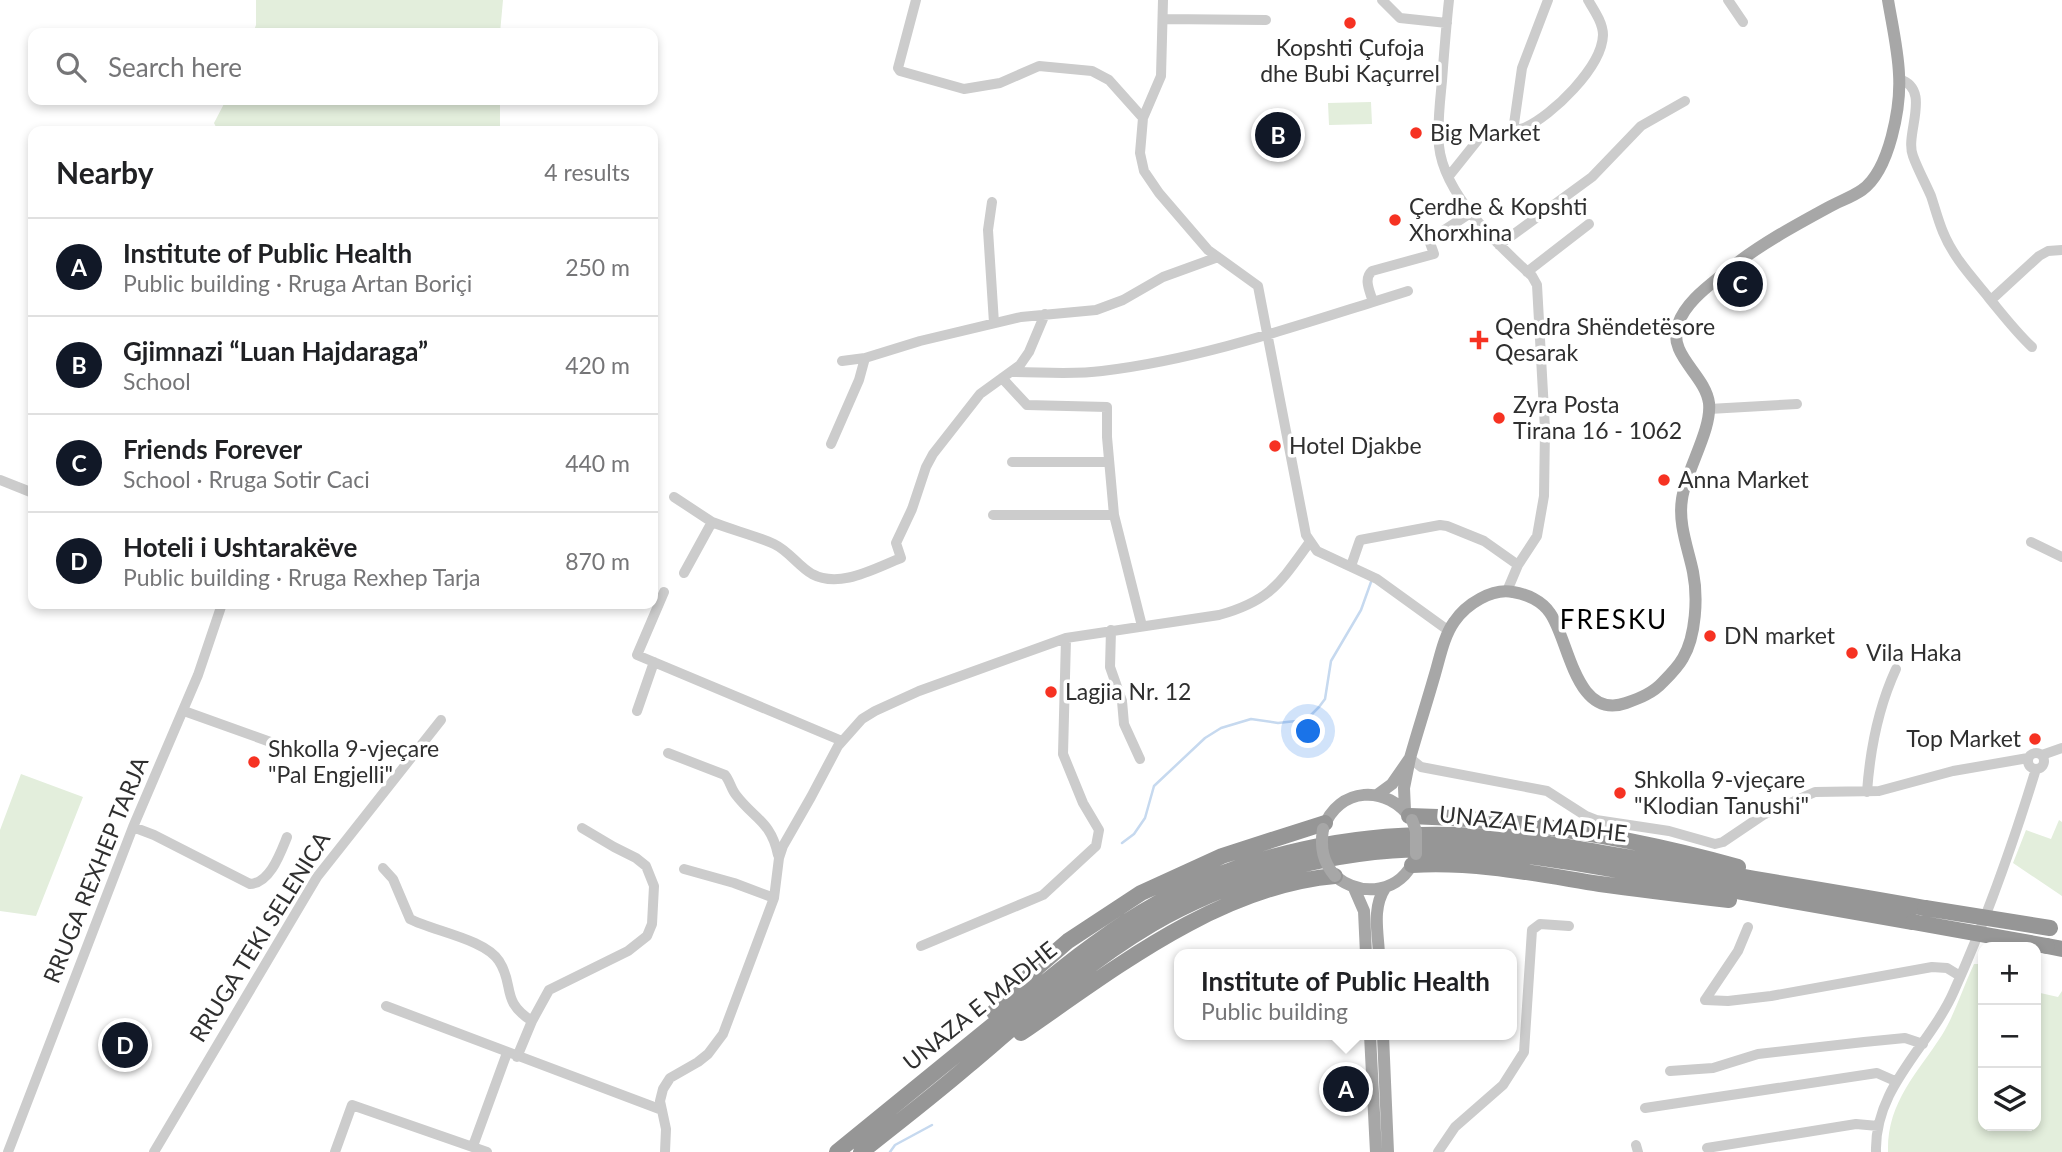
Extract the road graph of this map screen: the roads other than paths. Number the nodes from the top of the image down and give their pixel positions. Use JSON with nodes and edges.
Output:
{"nodes":[{"id":1,"x":916,"y":0,"type":"edge"},
{"id":2,"x":1163,"y":0,"type":"edge"},
{"id":3,"x":1382,"y":0,"type":"edge"},
{"id":4,"x":1449,"y":0,"type":"edge"},
{"id":5,"x":1548,"y":0,"type":"edge"},
{"id":6,"x":1588,"y":0,"type":"edge"},
{"id":7,"x":1728,"y":0,"type":"edge"},
{"id":8,"x":1888,"y":0,"type":"edge"},
{"id":9,"x":1163,"y":19,"type":"junction"},
{"id":10,"x":1266,"y":20,"type":"dead end"},
{"id":11,"x":1743,"y":22,"type":"dead end"},
{"id":12,"x":1447,"y":23,"type":"junction"},
{"id":13,"x":1899,"y":79,"type":"junction"},
{"id":14,"x":1685,"y":101,"type":"dead end"},
{"id":15,"x":1143,"y":118,"type":"junction"},
{"id":16,"x":1513,"y":131,"type":"junction"},
{"id":17,"x":1449,"y":176,"type":"junction"},
{"id":18,"x":992,"y":202,"type":"dead end"},
{"id":19,"x":1472,"y":212,"type":"junction"},
{"id":20,"x":1589,"y":224,"type":"dead end"},
{"id":21,"x":1499,"y":245,"type":"junction"},
{"id":22,"x":2062,"y":250,"type":"edge"},
{"id":23,"x":1218,"y":257,"type":"junction"},
{"id":24,"x":1527,"y":272,"type":"junction"},
{"id":25,"x":1408,"y":291,"type":"dead end"},
{"id":26,"x":1992,"y":300,"type":"junction"},
{"id":27,"x":1373,"y":302,"type":"junction"},
{"id":28,"x":1045,"y":314,"type":"junction"},
{"id":29,"x":994,"y":323,"type":"junction"},
{"id":30,"x":1268,"y":335,"type":"junction"},
{"id":31,"x":2032,"y":347,"type":"dead end"},
{"id":32,"x":865,"y":358,"type":"junction"},
{"id":33,"x":842,"y":361,"type":"dead end"},
{"id":34,"x":1006,"y":375,"type":"junction"},
{"id":35,"x":1797,"y":404,"type":"dead end"},
{"id":36,"x":1709,"y":410,"type":"junction"},
{"id":37,"x":831,"y":444,"type":"dead end"},
{"id":38,"x":1012,"y":461,"type":"dead end"},
{"id":39,"x":1109,"y":462,"type":"junction"},
{"id":40,"x":0,"y":480,"type":"edge"},
{"id":41,"x":28,"y":491,"type":"edge"},
{"id":42,"x":674,"y":497,"type":"dead end"},
{"id":43,"x":993,"y":515,"type":"dead end"},
{"id":44,"x":1114,"y":515,"type":"junction"},
{"id":45,"x":712,"y":522,"type":"junction"},
{"id":46,"x":2031,"y":542,"type":"dead end"},
{"id":47,"x":1309,"y":543,"type":"junction"},
{"id":48,"x":2062,"y":557,"type":"edge"},
{"id":49,"x":1518,"y":565,"type":"junction"},
{"id":50,"x":1351,"y":566,"type":"junction"},
{"id":51,"x":684,"y":573,"type":"dead end"},
{"id":52,"x":1507,"y":591,"type":"junction"},
{"id":53,"x":664,"y":592,"type":"dead end"},
{"id":54,"x":658,"y":606,"type":"edge"},
{"id":55,"x":220,"y":609,"type":"edge"},
{"id":56,"x":657,"y":609,"type":"edge"},
{"id":57,"x":1142,"y":626,"type":"junction"},
{"id":58,"x":1111,"y":630,"type":"junction"},
{"id":59,"x":1449,"y":631,"type":"junction"},
{"id":60,"x":1066,"y":638,"type":"junction"},
{"id":61,"x":654,"y":662,"type":"junction"},
{"id":62,"x":1896,"y":669,"type":"dead end"},
{"id":63,"x":184,"y":710,"type":"junction"},
{"id":64,"x":637,"y":710,"type":"dead end"},
{"id":65,"x":441,"y":720,"type":"dead end"},
{"id":66,"x":842,"y":741,"type":"junction"},
{"id":67,"x":2062,"y":748,"type":"edge"},
{"id":68,"x":668,"y":753,"type":"dead end"},
{"id":69,"x":1412,"y":753,"type":"junction"},
{"id":70,"x":304,"y":754,"type":"dead end"},
{"id":71,"x":2042,"y":755,"type":"junction"},
{"id":72,"x":2028,"y":758,"type":"junction"},
{"id":73,"x":1140,"y":759,"type":"dead end"},
{"id":74,"x":2036,"y":769,"type":"junction"},
{"id":75,"x":1867,"y":792,"type":"junction"},
{"id":76,"x":1377,"y":795,"type":"junction"},
{"id":77,"x":1409,"y":815,"type":"junction"},
{"id":78,"x":1324,"y":826,"type":"junction"},
{"id":79,"x":133,"y":827,"type":"junction"},
{"id":80,"x":582,"y":828,"type":"dead end"},
{"id":81,"x":287,"y":837,"type":"dead end"},
{"id":82,"x":779,"y":858,"type":"junction"},
{"id":83,"x":1412,"y":865,"type":"junction"},
{"id":84,"x":383,"y":868,"type":"dead end"},
{"id":85,"x":684,"y":869,"type":"dead end"},
{"id":86,"x":1335,"y":876,"type":"junction"},
{"id":87,"x":1797,"y":885,"type":"junction"},
{"id":88,"x":1354,"y":888,"type":"junction"},
{"id":89,"x":1385,"y":888,"type":"junction"},
{"id":90,"x":774,"y":898,"type":"junction"},
{"id":91,"x":1822,"y":906,"type":"junction"},
{"id":92,"x":1984,"y":917,"type":"junction"},
{"id":93,"x":1569,"y":926,"type":"dead end"},
{"id":94,"x":1748,"y":927,"type":"dead end"},
{"id":95,"x":2056,"y":929,"type":"edge"},
{"id":96,"x":921,"y":946,"type":"dead end"},
{"id":97,"x":2054,"y":947,"type":"edge"},
{"id":98,"x":1366,"y":949,"type":"edge"},
{"id":99,"x":1379,"y":949,"type":"edge"},
{"id":100,"x":1960,"y":976,"type":"junction"},
{"id":101,"x":386,"y":1006,"type":"dead end"},
{"id":102,"x":532,"y":1021,"type":"junction"},
{"id":103,"x":1370,"y":1040,"type":"edge"},
{"id":104,"x":1382,"y":1040,"type":"edge"},
{"id":105,"x":1923,"y":1044,"type":"junction"},
{"id":106,"x":512,"y":1055,"type":"junction"},
{"id":107,"x":942,"y":1067,"type":"junction"},
{"id":108,"x":1670,"y":1071,"type":"dead end"},
{"id":109,"x":1895,"y":1081,"type":"junction"},
{"id":110,"x":950,"y":1082,"type":"junction"},
{"id":111,"x":1645,"y":1108,"type":"dead end"},
{"id":112,"x":662,"y":1110,"type":"junction"},
{"id":113,"x":1878,"y":1126,"type":"junction"},
{"id":114,"x":473,"y":1146,"type":"junction"},
{"id":115,"x":1707,"y":1148,"type":"dead end"},
{"id":116,"x":8,"y":1152,"type":"edge"},
{"id":117,"x":154,"y":1152,"type":"edge"},
{"id":118,"x":335,"y":1152,"type":"edge"},
{"id":119,"x":487,"y":1152,"type":"edge"},
{"id":120,"x":665,"y":1152,"type":"edge"},
{"id":121,"x":837,"y":1152,"type":"edge"},
{"id":122,"x":862,"y":1152,"type":"edge"},
{"id":123,"x":1376,"y":1152,"type":"edge"},
{"id":124,"x":1388,"y":1152,"type":"edge"},
{"id":125,"x":1438,"y":1152,"type":"edge"},
{"id":126,"x":1876,"y":1152,"type":"edge"}],
"edges":[{"from":1,"to":15,"type":"street"},
{"from":2,"to":9,"type":"street"},
{"from":3,"to":12,"type":"street"},
{"from":4,"to":12,"type":"street"},
{"from":5,"to":16,"type":"street"},
{"from":6,"to":16,"type":"street"},
{"from":7,"to":11,"type":"street"},
{"from":8,"to":13,"type":"main road"},
{"from":9,"to":10,"type":"street"},
{"from":9,"to":15,"type":"street"},
{"from":12,"to":17,"type":"street"},
{"from":13,"to":26,"type":"street"},
{"from":13,"to":36,"type":"main road"},
{"from":14,"to":21,"type":"street"},
{"from":15,"to":23,"type":"street"},
{"from":16,"to":17,"type":"street"},
{"from":17,"to":19,"type":"street"},
{"from":18,"to":29,"type":"street"},
{"from":19,"to":21,"type":"street"},
{"from":19,"to":27,"type":"street"},
{"from":20,"to":24,"type":"street"},
{"from":21,"to":24,"type":"street"},
{"from":22,"to":26,"type":"street"},
{"from":23,"to":28,"type":"street"},
{"from":23,"to":30,"type":"street"},
{"from":24,"to":49,"type":"street"},
{"from":25,"to":27,"type":"street"},
{"from":26,"to":31,"type":"street"},
{"from":27,"to":30,"type":"street"},
{"from":28,"to":29,"type":"street"},
{"from":28,"to":34,"type":"street"},
{"from":29,"to":32,"type":"street"},
{"from":30,"to":34,"type":"street"},
{"from":30,"to":47,"type":"street"},
{"from":32,"to":33,"type":"street"},
{"from":32,"to":37,"type":"street"},
{"from":34,"to":39,"type":"street"},
{"from":34,"to":45,"type":"street"},
{"from":35,"to":36,"type":"street"},
{"from":36,"to":52,"type":"main road"},
{"from":38,"to":39,"type":"street"},
{"from":39,"to":44,"type":"street"},
{"from":40,"to":41,"type":"street"},
{"from":42,"to":45,"type":"street"},
{"from":43,"to":44,"type":"street"},
{"from":44,"to":57,"type":"street"},
{"from":45,"to":51,"type":"street"},
{"from":46,"to":48,"type":"street"},
{"from":47,"to":50,"type":"street"},
{"from":47,"to":57,"type":"street"},
{"from":49,"to":50,"type":"street"},
{"from":49,"to":52,"type":"street"},
{"from":50,"to":59,"type":"street"},
{"from":52,"to":59,"type":"main road"},
{"from":53,"to":54,"type":"street"},
{"from":55,"to":63,"type":"street","name":"RRUGA REXHEP TARJA"},
{"from":56,"to":61,"type":"street"},
{"from":57,"to":58,"type":"street"},
{"from":58,"to":60,"type":"street"},
{"from":58,"to":73,"type":"street"},
{"from":59,"to":69,"type":"main road"},
{"from":60,"to":66,"type":"street"},
{"from":60,"to":96,"type":"street"},
{"from":61,"to":64,"type":"street"},
{"from":61,"to":66,"type":"street"},
{"from":62,"to":75,"type":"street"},
{"from":63,"to":70,"type":"street"},
{"from":63,"to":79,"type":"street","name":"RRUGA REXHEP TARJA"},
{"from":65,"to":117,"type":"street","name":"RRUGA TEKI SELENICA"},
{"from":66,"to":82,"type":"street"},
{"from":67,"to":71,"type":"street"},
{"from":68,"to":82,"type":"street"},
{"from":69,"to":75,"type":"street"},
{"from":69,"to":76,"type":"main road"},
{"from":69,"to":77,"type":"main road"},
{"from":71,"to":72,"type":"street"},
{"from":71,"to":74,"type":"street"},
{"from":72,"to":74,"type":"street"},
{"from":72,"to":75,"type":"street"},
{"from":74,"to":92,"type":"street"},
{"from":76,"to":77,"type":"main road"},
{"from":76,"to":78,"type":"main road"},
{"from":77,"to":83,"type":"main road","bridge":true},
{"from":77,"to":87,"type":"highway"},
{"from":78,"to":86,"type":"main road","bridge":true},
{"from":78,"to":107,"type":"highway"},
{"from":79,"to":81,"type":"street"},
{"from":79,"to":116,"type":"street","name":"RRUGA REXHEP TARJA"},
{"from":80,"to":102,"type":"street"},
{"from":82,"to":90,"type":"street"},
{"from":83,"to":89,"type":"main road"},
{"from":83,"to":91,"type":"highway"},
{"from":84,"to":102,"type":"street"},
{"from":85,"to":90,"type":"street"},
{"from":86,"to":88,"type":"main road"},
{"from":86,"to":110,"type":"highway"},
{"from":87,"to":92,"type":"highway","name":"UNAZA E MADHE","bridge":true},
{"from":87,"to":107,"type":"highway","name":"UNAZA E MADHE"},
{"from":88,"to":89,"type":"main road"},
{"from":88,"to":98,"type":"main road"},
{"from":89,"to":99,"type":"main road"},
{"from":90,"to":112,"type":"street"},
{"from":91,"to":97,"type":"highway","bridge":true},
{"from":91,"to":110,"type":"highway","name":"UNAZA E MADHE"},
{"from":92,"to":95,"type":"highway","name":"UNAZA E MADHE","bridge":true},
{"from":92,"to":100,"type":"street"},
{"from":93,"to":125,"type":"street"},
{"from":94,"to":100,"type":"street"},
{"from":100,"to":105,"type":"street"},
{"from":101,"to":106,"type":"street"},
{"from":102,"to":106,"type":"street"},
{"from":103,"to":123,"type":"main road"},
{"from":104,"to":124,"type":"main road"},
{"from":105,"to":108,"type":"street"},
{"from":105,"to":109,"type":"street"},
{"from":106,"to":112,"type":"street"},
{"from":106,"to":114,"type":"street"},
{"from":107,"to":121,"type":"highway","name":"UNAZA E MADHE"},
{"from":109,"to":111,"type":"street"},
{"from":109,"to":113,"type":"street"},
{"from":110,"to":122,"type":"highway","name":"UNAZA E MADHE"},
{"from":112,"to":120,"type":"street"},
{"from":113,"to":115,"type":"street"},
{"from":113,"to":126,"type":"street"},
{"from":114,"to":118,"type":"street"},
{"from":114,"to":119,"type":"street"}]}
